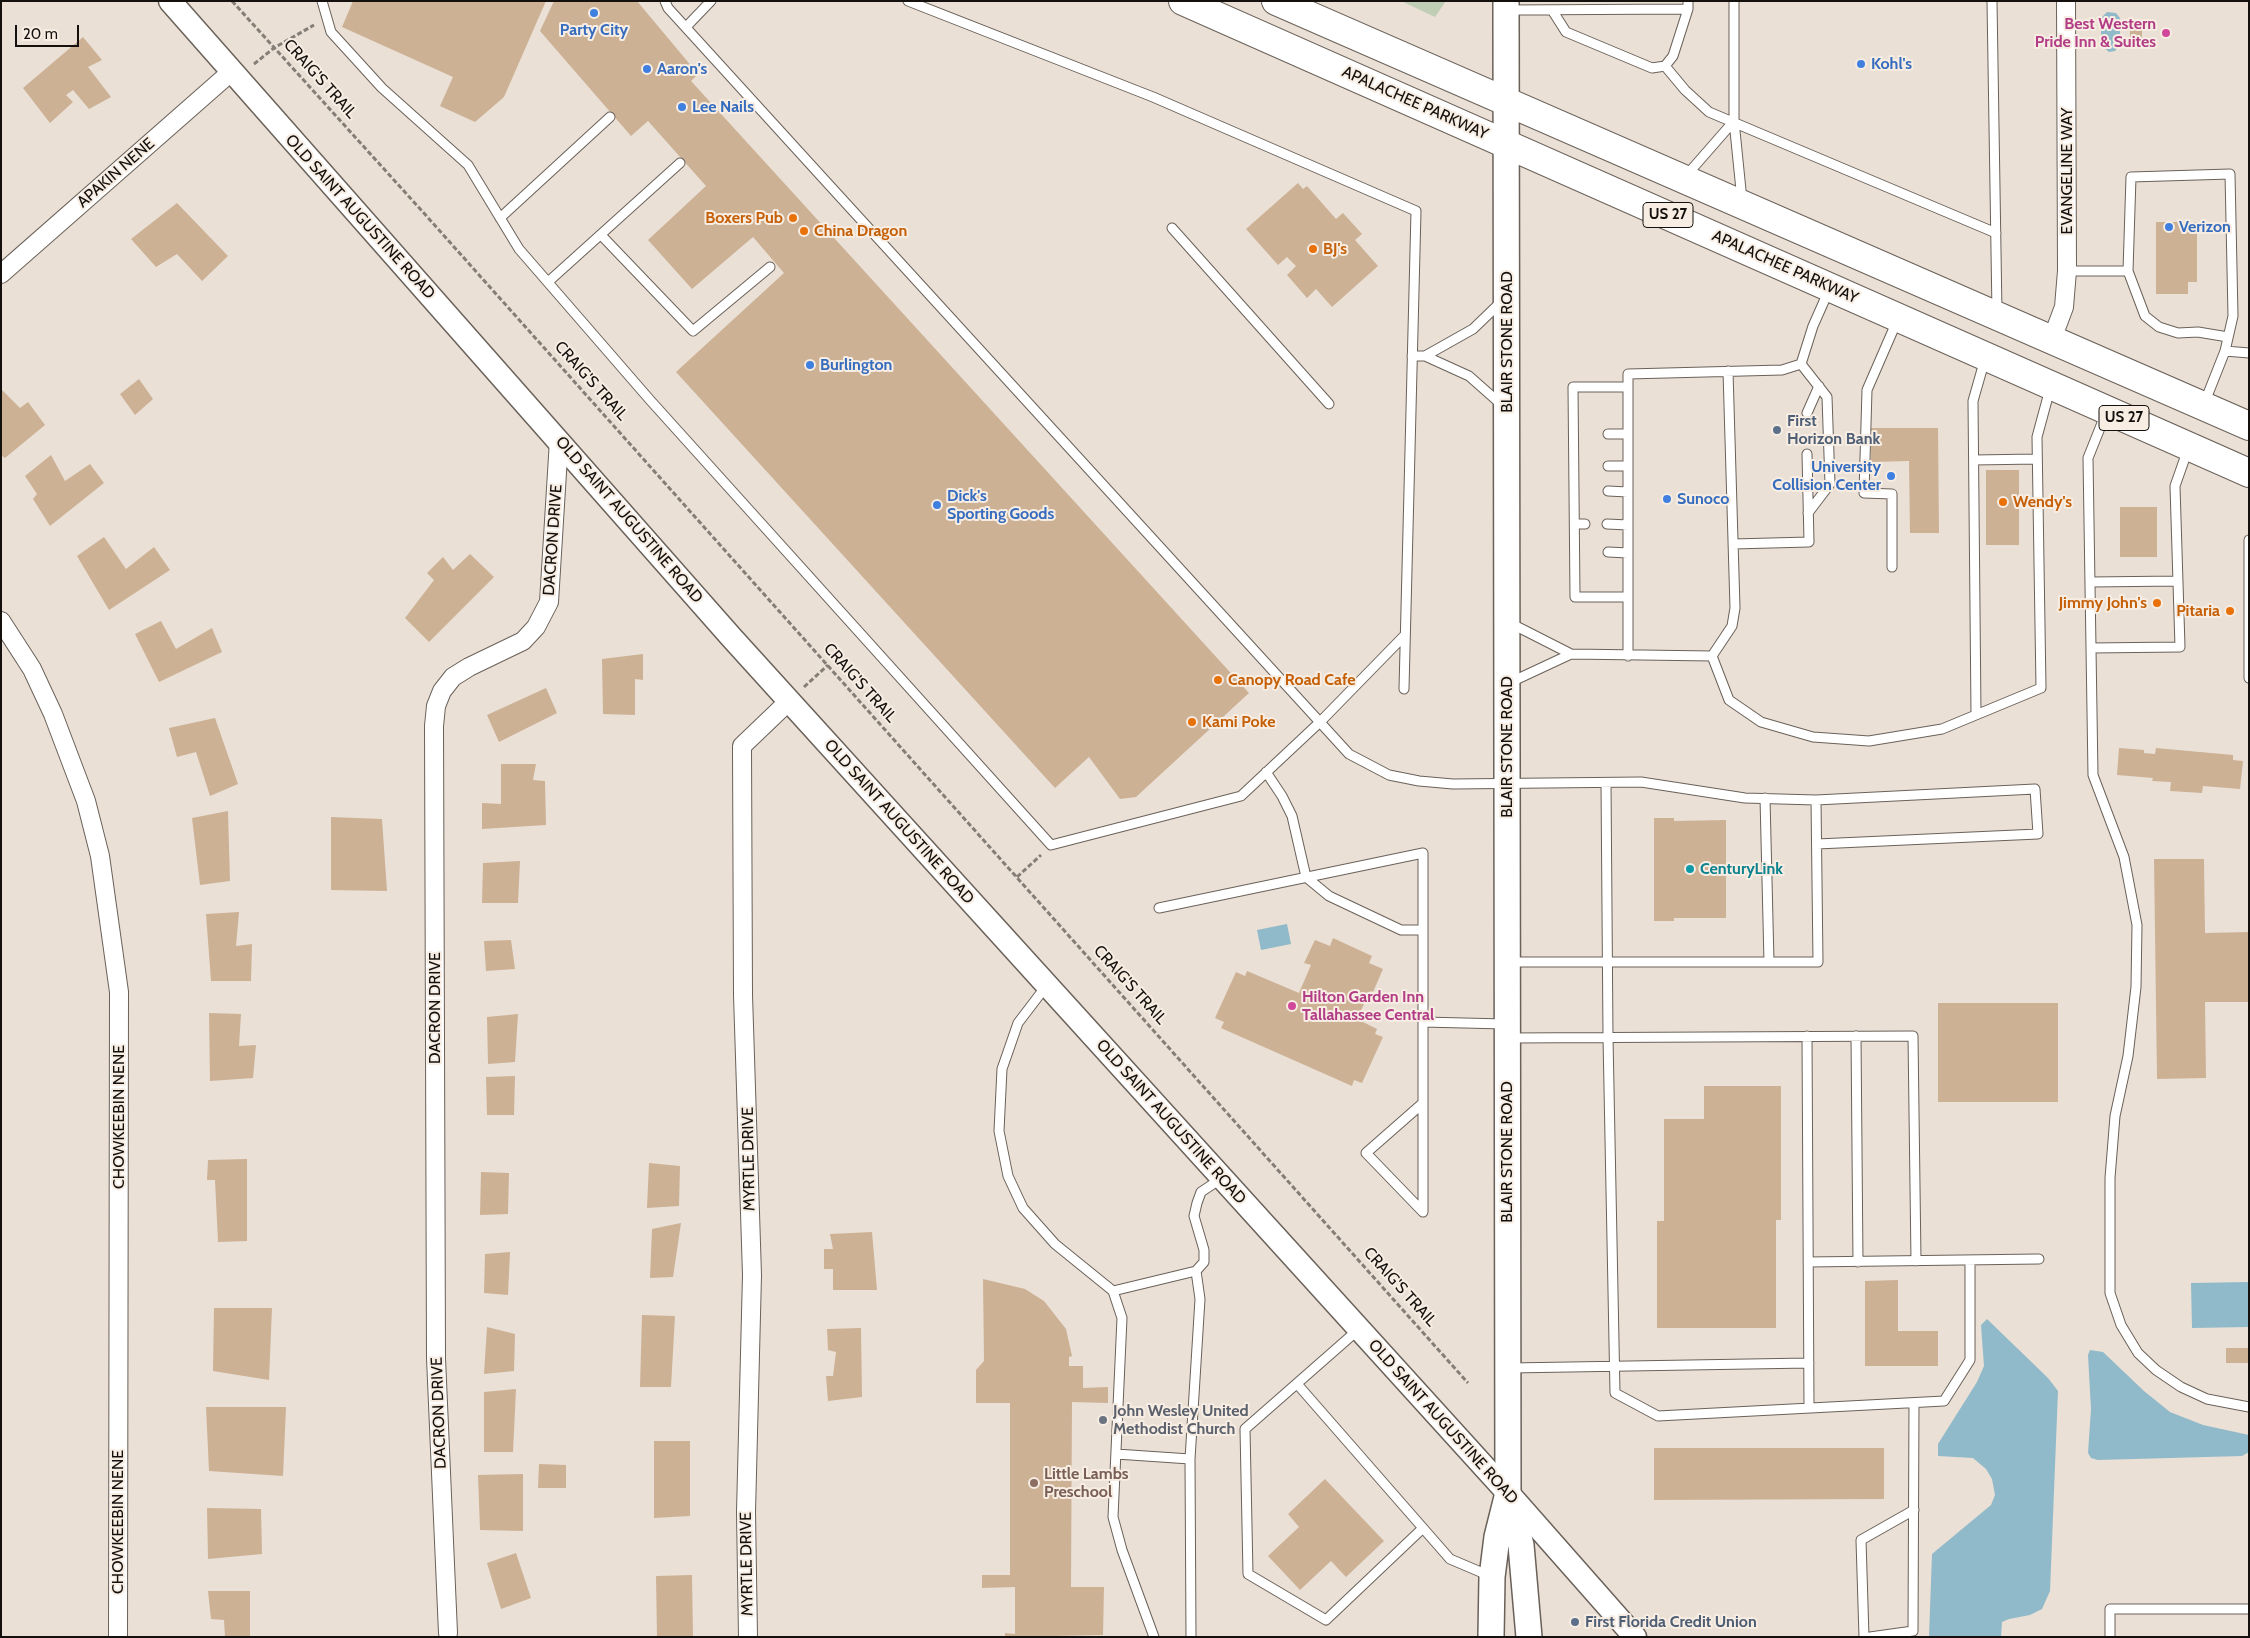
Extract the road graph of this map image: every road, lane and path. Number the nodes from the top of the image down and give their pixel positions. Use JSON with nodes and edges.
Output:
{"nodes":[{"id":1,"x":170,"y":1,"type":"edge"},
{"id":2,"x":232,"y":1,"type":"edge"},
{"id":3,"x":322,"y":1,"type":"edge"},
{"id":4,"x":665,"y":1,"type":"edge"},
{"id":5,"x":711,"y":1,"type":"edge"},
{"id":6,"x":908,"y":1,"type":"edge"},
{"id":7,"x":1183,"y":1,"type":"edge"},
{"id":8,"x":1276,"y":1,"type":"edge"},
{"id":9,"x":1734,"y":1,"type":"edge"},
{"id":10,"x":1992,"y":1,"type":"edge"},
{"id":11,"x":2066,"y":1,"type":"edge"},
{"id":12,"x":1688,"y":5,"type":"edge"},
{"id":13,"x":1506,"y":6,"type":"edge"},
{"id":14,"x":1552,"y":10,"type":"junction"},
{"id":15,"x":327,"y":18,"type":"junction"},
{"id":16,"x":686,"y":28,"type":"junction"},
{"id":17,"x":274,"y":48,"type":"junction"},
{"id":18,"x":1665,"y":66,"type":"junction"},
{"id":19,"x":233,"y":75,"type":"junction"},
{"id":20,"x":1506,"y":103,"type":"junction"},
{"id":21,"x":610,"y":117,"type":"dead end"},
{"id":22,"x":1734,"y":121,"type":"junction"},
{"id":23,"x":1506,"y":143,"type":"junction"},
{"id":24,"x":680,"y":163,"type":"dead end"},
{"id":25,"x":1684,"y":180,"type":"junction"},
{"id":26,"x":1743,"y":206,"type":"junction"},
{"id":27,"x":500,"y":218,"type":"junction"},
{"id":28,"x":1172,"y":228,"type":"dead end"},
{"id":29,"x":1996,"y":233,"type":"junction"},
{"id":30,"x":601,"y":235,"type":"junction"},
{"id":31,"x":770,"y":267,"type":"dead end"},
{"id":32,"x":2067,"y":271,"type":"junction"},
{"id":33,"x":2128,"y":271,"type":"junction"},
{"id":34,"x":1,"y":274,"type":"edge"},
{"id":35,"x":548,"y":282,"type":"junction"},
{"id":36,"x":1830,"y":287,"type":"junction"},
{"id":37,"x":1506,"y":296,"type":"junction"},
{"id":38,"x":1997,"y":315,"type":"junction"},
{"id":39,"x":1898,"y":318,"type":"junction"},
{"id":40,"x":2228,"y":338,"type":"junction"},
{"id":41,"x":2052,"y":339,"type":"junction"},
{"id":42,"x":2225,"y":351,"type":"junction"},
{"id":43,"x":2249,"y":353,"type":"edge"},
{"id":44,"x":1412,"y":356,"type":"junction"},
{"id":45,"x":1425,"y":356,"type":"junction"},
{"id":46,"x":1986,"y":356,"type":"junction"},
{"id":47,"x":1801,"y":364,"type":"junction"},
{"id":48,"x":1728,"y":371,"type":"junction"},
{"id":49,"x":2051,"y":385,"type":"junction"},
{"id":50,"x":1818,"y":386,"type":"junction"},
{"id":51,"x":1627,"y":387,"type":"junction"},
{"id":52,"x":1329,"y":404,"type":"dead end"},
{"id":53,"x":2203,"y":406,"type":"junction"},
{"id":54,"x":1507,"y":409,"type":"junction"},
{"id":55,"x":2107,"y":410,"type":"junction"},
{"id":56,"x":1807,"y":413,"type":"dead end"},
{"id":57,"x":2249,"y":426,"type":"edge"},
{"id":58,"x":1608,"y":434,"type":"dead end"},
{"id":59,"x":1627,"y":434,"type":"junction"},
{"id":60,"x":559,"y":440,"type":"junction"},
{"id":61,"x":2189,"y":447,"type":"junction"},
{"id":62,"x":1807,"y":454,"type":"dead end"},
{"id":63,"x":2037,"y":459,"type":"junction"},
{"id":64,"x":1974,"y":460,"type":"junction"},
{"id":65,"x":1608,"y":466,"type":"dead end"},
{"id":66,"x":1628,"y":466,"type":"junction"},
{"id":67,"x":2249,"y":474,"type":"edge"},
{"id":68,"x":1574,"y":490,"type":"junction"},
{"id":69,"x":1584,"y":490,"type":"dead end"},
{"id":70,"x":1608,"y":491,"type":"dead end"},
{"id":71,"x":1628,"y":492,"type":"junction"},
{"id":72,"x":1808,"y":513,"type":"junction"},
{"id":73,"x":1575,"y":524,"type":"junction"},
{"id":74,"x":1585,"y":524,"type":"dead end"},
{"id":75,"x":1607,"y":524,"type":"dead end"},
{"id":76,"x":1628,"y":525,"type":"junction"},
{"id":77,"x":2249,"y":540,"type":"edge"},
{"id":78,"x":1733,"y":544,"type":"junction"},
{"id":79,"x":1608,"y":552,"type":"dead end"},
{"id":80,"x":1628,"y":553,"type":"junction"},
{"id":81,"x":2249,"y":566,"type":"edge"},
{"id":82,"x":1892,"y":567,"type":"dead end"},
{"id":83,"x":2178,"y":581,"type":"junction"},
{"id":84,"x":2090,"y":582,"type":"junction"},
{"id":85,"x":1628,"y":597,"type":"junction"},
{"id":86,"x":1,"y":621,"type":"edge"},
{"id":87,"x":1507,"y":622,"type":"junction"},
{"id":88,"x":1405,"y":635,"type":"junction"},
{"id":89,"x":2092,"y":648,"type":"junction"},
{"id":90,"x":1572,"y":654,"type":"junction"},
{"id":91,"x":1628,"y":656,"type":"junction"},
{"id":92,"x":1712,"y":656,"type":"junction"},
{"id":93,"x":828,"y":664,"type":"junction"},
{"id":94,"x":2249,"y":678,"type":"edge"},
{"id":95,"x":1506,"y":684,"type":"junction"},
{"id":96,"x":1404,"y":690,"type":"dead end"},
{"id":97,"x":789,"y":701,"type":"junction"},
{"id":98,"x":1976,"y":714,"type":"junction"},
{"id":99,"x":1320,"y":722,"type":"junction"},
{"id":100,"x":1266,"y":772,"type":"junction"},
{"id":101,"x":1606,"y":783,"type":"junction"},
{"id":102,"x":1507,"y":785,"type":"junction"},
{"id":103,"x":1766,"y":798,"type":"junction"},
{"id":104,"x":1816,"y":800,"type":"junction"},
{"id":105,"x":1817,"y":844,"type":"junction"},
{"id":106,"x":1052,"y":845,"type":"junction"},
{"id":107,"x":1017,"y":877,"type":"junction"},
{"id":108,"x":1306,"y":877,"type":"junction"},
{"id":109,"x":1159,"y":908,"type":"dead end"},
{"id":110,"x":1423,"y":930,"type":"junction"},
{"id":111,"x":1507,"y":962,"type":"junction"},
{"id":112,"x":1607,"y":962,"type":"junction"},
{"id":113,"x":1769,"y":962,"type":"junction"},
{"id":114,"x":1047,"y":985,"type":"junction"},
{"id":115,"x":1423,"y":1022,"type":"junction"},
{"id":116,"x":1507,"y":1031,"type":"junction"},
{"id":117,"x":1807,"y":1036,"type":"junction"},
{"id":118,"x":1856,"y":1036,"type":"junction"},
{"id":119,"x":1608,"y":1037,"type":"junction"},
{"id":120,"x":1423,"y":1103,"type":"junction"},
{"id":121,"x":1222,"y":1178,"type":"junction"},
{"id":122,"x":2039,"y":1259,"type":"dead end"},
{"id":123,"x":1970,"y":1260,"type":"junction"},
{"id":124,"x":1916,"y":1261,"type":"junction"},
{"id":125,"x":1808,"y":1262,"type":"junction"},
{"id":126,"x":1858,"y":1262,"type":"junction"},
{"id":127,"x":1196,"y":1271,"type":"junction"},
{"id":128,"x":1113,"y":1291,"type":"junction"},
{"id":129,"x":1359,"y":1329,"type":"junction"},
{"id":130,"x":1809,"y":1363,"type":"junction"},
{"id":131,"x":1614,"y":1366,"type":"junction"},
{"id":132,"x":1508,"y":1368,"type":"junction"},
{"id":133,"x":1468,"y":1383,"type":"dead end"},
{"id":134,"x":1298,"y":1384,"type":"junction"},
{"id":135,"x":1914,"y":1403,"type":"junction"},
{"id":136,"x":2249,"y":1407,"type":"edge"},
{"id":137,"x":1809,"y":1408,"type":"junction"},
{"id":138,"x":1116,"y":1454,"type":"junction"},
{"id":139,"x":1190,"y":1459,"type":"junction"},
{"id":140,"x":1508,"y":1493,"type":"junction"},
{"id":141,"x":1914,"y":1510,"type":"junction"},
{"id":142,"x":1424,"y":1528,"type":"junction"},
{"id":143,"x":1492,"y":1578,"type":"junction"},
{"id":144,"x":2249,"y":1609,"type":"edge"},
{"id":145,"x":448,"y":1633,"type":"dead end"},
{"id":146,"x":118,"y":1637,"type":"edge"},
{"id":147,"x":748,"y":1637,"type":"edge"},
{"id":148,"x":1154,"y":1637,"type":"edge"},
{"id":149,"x":1191,"y":1637,"type":"edge"},
{"id":150,"x":1490,"y":1637,"type":"edge"},
{"id":151,"x":1528,"y":1637,"type":"edge"},
{"id":152,"x":1635,"y":1637,"type":"edge"},
{"id":153,"x":1864,"y":1637,"type":"edge"},
{"id":154,"x":1870,"y":1637,"type":"edge"},
{"id":155,"x":2110,"y":1637,"type":"edge"}],
"edges":[{"from":1,"to":19,"type":"street","name":"OLD SAINT AUGUSTINE ROAD"},
{"from":2,"to":17,"type":"path","name":"CRAIG'S TRAIL"},
{"from":3,"to":15,"type":"lane"},
{"from":4,"to":16,"type":"lane"},
{"from":5,"to":16,"type":"lane"},
{"from":6,"to":44,"type":"lane"},
{"from":7,"to":23,"type":"main road","name":"APALACHEE PARKWAY","number":"US 27"},
{"from":8,"to":20,"type":"main road","number":"US 27"},
{"from":9,"to":22,"type":"lane"},
{"from":10,"to":29,"type":"lane"},
{"from":11,"to":32,"type":"street","name":"EVANGELINE WAY"},
{"from":12,"to":14,"type":"lane"},
{"from":12,"to":18,"type":"lane"},
{"from":13,"to":14,"type":"lane"},
{"from":13,"to":20,"type":"main road","name":"BLAIR STONE ROAD"},
{"from":14,"to":18,"type":"lane"},
{"from":15,"to":17,"type":"path"},
{"from":15,"to":27,"type":"lane"},
{"from":16,"to":99,"type":"lane"},
{"from":17,"to":19,"type":"path"},
{"from":17,"to":93,"type":"path","name":"CRAIG'S TRAIL"},
{"from":18,"to":22,"type":"lane"},
{"from":19,"to":34,"type":"street","name":"APAKIN NENE"},
{"from":19,"to":60,"type":"street","name":"OLD SAINT AUGUSTINE ROAD"},
{"from":20,"to":23,"type":"main road","name":"BLAIR STONE ROAD"},
{"from":20,"to":25,"type":"main road","number":"US 27"},
{"from":21,"to":27,"type":"lane"},
{"from":22,"to":25,"type":"lane"},
{"from":22,"to":26,"type":"lane"},
{"from":22,"to":29,"type":"lane"},
{"from":23,"to":36,"type":"main road","name":"APALACHEE PARKWAY","number":"US 27"},
{"from":23,"to":37,"type":"main road","name":"BLAIR STONE ROAD"},
{"from":24,"to":30,"type":"lane"},
{"from":25,"to":26,"type":"main road","number":"US 27"},
{"from":26,"to":38,"type":"main road","number":"US 27"},
{"from":27,"to":35,"type":"lane"},
{"from":28,"to":52,"type":"lane"},
{"from":29,"to":38,"type":"lane"},
{"from":30,"to":31,"type":"lane"},
{"from":30,"to":35,"type":"lane"},
{"from":32,"to":33,"type":"lane"},
{"from":32,"to":41,"type":"street","name":"EVANGELINE WAY"},
{"from":33,"to":40,"type":"lane"},
{"from":33,"to":40,"type":"lane"},
{"from":35,"to":106,"type":"lane"},
{"from":36,"to":39,"type":"main road","name":"APALACHEE PARKWAY","number":"US 27"},
{"from":36,"to":47,"type":"lane"},
{"from":37,"to":45,"type":"lane"},
{"from":37,"to":54,"type":"main road","name":"BLAIR STONE ROAD"},
{"from":38,"to":41,"type":"main road","number":"US 27"},
{"from":39,"to":46,"type":"main road","name":"APALACHEE PARKWAY","number":"US 27"},
{"from":39,"to":82,"type":"lane"},
{"from":40,"to":42,"type":"lane"},
{"from":41,"to":53,"type":"main road","number":"US 27"},
{"from":42,"to":43,"type":"lane"},
{"from":42,"to":53,"type":"lane"},
{"from":44,"to":45,"type":"lane"},
{"from":44,"to":88,"type":"lane"},
{"from":45,"to":54,"type":"lane"},
{"from":46,"to":49,"type":"main road","name":"APALACHEE PARKWAY","number":"US 27"},
{"from":46,"to":64,"type":"lane"},
{"from":47,"to":48,"type":"lane"},
{"from":47,"to":50,"type":"lane"},
{"from":48,"to":51,"type":"lane"},
{"from":48,"to":78,"type":"lane"},
{"from":49,"to":55,"type":"main road","name":"APALACHEE PARKWAY","number":"US 27"},
{"from":49,"to":63,"type":"lane"},
{"from":50,"to":56,"type":"lane"},
{"from":50,"to":72,"type":"lane"},
{"from":51,"to":59,"type":"lane"},
{"from":51,"to":68,"type":"lane"},
{"from":53,"to":57,"type":"main road","number":"US 27"},
{"from":54,"to":87,"type":"main road","name":"BLAIR STONE ROAD"},
{"from":55,"to":61,"type":"main road","name":"APALACHEE PARKWAY","number":"US 27"},
{"from":55,"to":84,"type":"lane"},
{"from":58,"to":59,"type":"lane"},
{"from":59,"to":66,"type":"lane"},
{"from":60,"to":97,"type":"street","name":"OLD SAINT AUGUSTINE ROAD"},
{"from":60,"to":145,"type":"street","name":"DACRON DRIVE"},
{"from":61,"to":67,"type":"main road","name":"APALACHEE PARKWAY","number":"US 27"},
{"from":61,"to":83,"type":"lane"},
{"from":62,"to":72,"type":"lane"},
{"from":63,"to":64,"type":"lane"},
{"from":63,"to":98,"type":"lane"},
{"from":64,"to":98,"type":"lane"},
{"from":65,"to":66,"type":"lane"},
{"from":66,"to":71,"type":"lane"},
{"from":68,"to":69,"type":"lane"},
{"from":68,"to":73,"type":"lane"},
{"from":70,"to":71,"type":"lane"},
{"from":71,"to":76,"type":"lane"},
{"from":72,"to":78,"type":"lane"},
{"from":73,"to":74,"type":"lane"},
{"from":73,"to":85,"type":"lane"},
{"from":75,"to":76,"type":"lane"},
{"from":76,"to":80,"type":"lane"},
{"from":77,"to":81,"type":"lane"},
{"from":78,"to":92,"type":"lane"},
{"from":79,"to":80,"type":"lane"},
{"from":80,"to":85,"type":"lane"},
{"from":81,"to":94,"type":"lane"},
{"from":83,"to":84,"type":"lane"},
{"from":83,"to":89,"type":"lane"},
{"from":84,"to":89,"type":"lane"},
{"from":85,"to":91,"type":"lane"},
{"from":86,"to":146,"type":"street","name":"CHOWKEEBIN NENE"},
{"from":87,"to":90,"type":"lane"},
{"from":87,"to":95,"type":"main road","name":"BLAIR STONE ROAD"},
{"from":88,"to":96,"type":"lane"},
{"from":88,"to":99,"type":"lane"},
{"from":89,"to":136,"type":"lane"},
{"from":90,"to":91,"type":"lane"},
{"from":90,"to":95,"type":"lane"},
{"from":91,"to":92,"type":"lane"},
{"from":92,"to":98,"type":"lane"},
{"from":93,"to":97,"type":"path"},
{"from":93,"to":107,"type":"path","name":"CRAIG'S TRAIL"},
{"from":95,"to":102,"type":"main road","name":"BLAIR STONE ROAD"},
{"from":97,"to":114,"type":"street","name":"OLD SAINT AUGUSTINE ROAD"},
{"from":97,"to":147,"type":"street","name":"MYRTLE DRIVE"},
{"from":99,"to":100,"type":"lane"},
{"from":99,"to":102,"type":"lane"},
{"from":100,"to":106,"type":"lane"},
{"from":100,"to":108,"type":"lane"},
{"from":101,"to":102,"type":"lane"},
{"from":101,"to":103,"type":"lane"},
{"from":101,"to":112,"type":"lane"},
{"from":102,"to":111,"type":"main road","name":"BLAIR STONE ROAD"},
{"from":103,"to":104,"type":"lane"},
{"from":103,"to":113,"type":"lane"},
{"from":104,"to":105,"type":"lane"},
{"from":104,"to":105,"type":"lane"},
{"from":105,"to":113,"type":"lane"},
{"from":106,"to":107,"type":"path"},
{"from":107,"to":133,"type":"path","name":"CRAIG'S TRAIL"},
{"from":108,"to":109,"type":"lane"},
{"from":108,"to":110,"type":"lane"},
{"from":108,"to":110,"type":"lane"},
{"from":110,"to":115,"type":"lane"},
{"from":111,"to":112,"type":"lane"},
{"from":111,"to":116,"type":"main road","name":"BLAIR STONE ROAD"},
{"from":112,"to":113,"type":"lane"},
{"from":112,"to":119,"type":"lane"},
{"from":114,"to":121,"type":"street","name":"OLD SAINT AUGUSTINE ROAD"},
{"from":114,"to":128,"type":"lane"},
{"from":115,"to":116,"type":"lane"},
{"from":115,"to":120,"type":"lane"},
{"from":116,"to":119,"type":"lane"},
{"from":116,"to":132,"type":"main road","name":"BLAIR STONE ROAD"},
{"from":117,"to":118,"type":"lane"},
{"from":117,"to":119,"type":"lane"},
{"from":117,"to":125,"type":"lane"},
{"from":118,"to":124,"type":"lane"},
{"from":118,"to":126,"type":"lane"},
{"from":119,"to":131,"type":"lane"},
{"from":120,"to":120,"type":"lane"},
{"from":121,"to":127,"type":"lane"},
{"from":121,"to":129,"type":"street","name":"OLD SAINT AUGUSTINE ROAD"},
{"from":122,"to":123,"type":"lane"},
{"from":123,"to":124,"type":"lane"},
{"from":123,"to":135,"type":"lane"},
{"from":124,"to":126,"type":"lane"},
{"from":125,"to":126,"type":"lane"},
{"from":125,"to":130,"type":"lane"},
{"from":127,"to":128,"type":"lane"},
{"from":127,"to":139,"type":"lane"},
{"from":128,"to":138,"type":"lane"},
{"from":129,"to":134,"type":"lane"},
{"from":129,"to":140,"type":"street","name":"OLD SAINT AUGUSTINE ROAD"},
{"from":130,"to":131,"type":"lane"},
{"from":130,"to":137,"type":"lane"},
{"from":131,"to":132,"type":"lane"},
{"from":131,"to":137,"type":"lane"},
{"from":132,"to":140,"type":"main road","name":"BLAIR STONE ROAD"},
{"from":134,"to":142,"type":"lane"},
{"from":134,"to":142,"type":"lane"},
{"from":135,"to":137,"type":"lane"},
{"from":135,"to":141,"type":"lane"},
{"from":138,"to":139,"type":"lane"},
{"from":138,"to":148,"type":"lane"},
{"from":139,"to":149,"type":"lane"},
{"from":140,"to":143,"type":"main road","name":"BLAIR STONE ROAD"},
{"from":140,"to":151,"type":"main road","name":"BLAIR STONE ROAD"},
{"from":140,"to":152,"type":"street","name":"OLD SAINT AUGUSTINE ROAD"},
{"from":141,"to":153,"type":"lane"},
{"from":141,"to":154,"type":"lane"},
{"from":142,"to":143,"type":"lane"},
{"from":143,"to":150,"type":"main road","name":"BLAIR STONE ROAD"},
{"from":144,"to":155,"type":"lane"}]}
